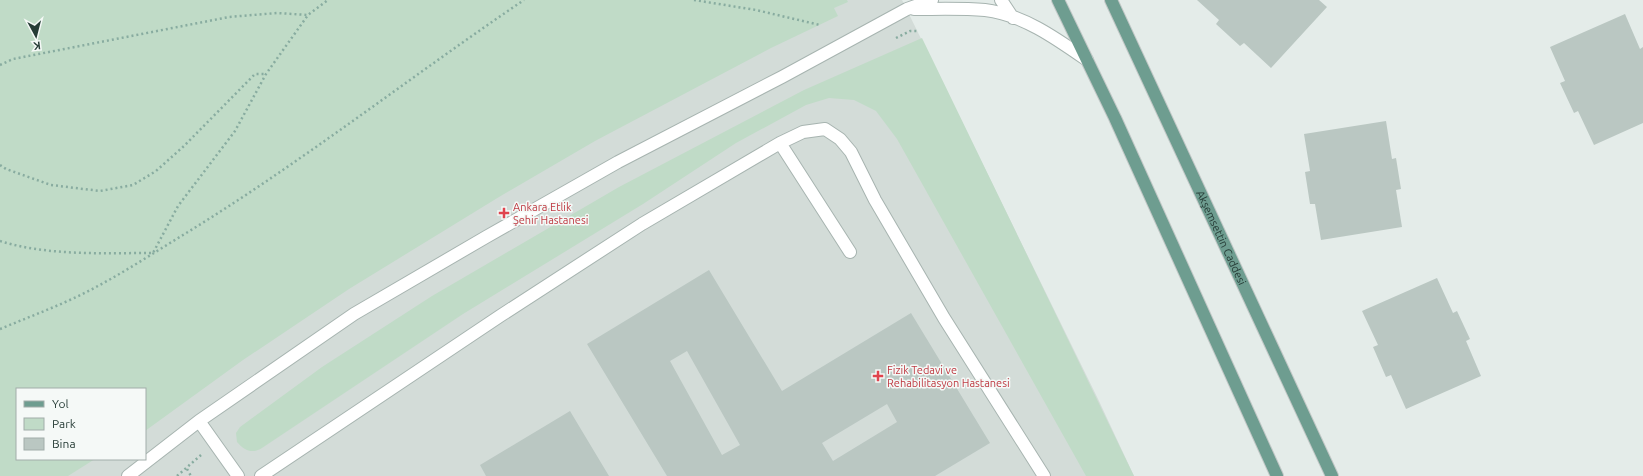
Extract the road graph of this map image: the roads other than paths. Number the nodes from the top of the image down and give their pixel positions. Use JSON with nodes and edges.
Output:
{"nodes":[{"id":1,"x":932,"y":0,"type":"edge"},
{"id":2,"x":1001,"y":0,"type":"edge"},
{"id":3,"x":1058,"y":0,"type":"edge"},
{"id":4,"x":1111,"y":0,"type":"edge"},
{"id":5,"x":909,"y":5,"type":"edge"},
{"id":6,"x":1013,"y":18,"type":"junction"},
{"id":7,"x":1087,"y":60,"type":"junction"},
{"id":8,"x":780,"y":143,"type":"junction"},
{"id":9,"x":850,"y":252,"type":"dead end"},
{"id":10,"x":199,"y":421,"type":"junction"},
{"id":11,"x":128,"y":476,"type":"edge"},
{"id":12,"x":238,"y":476,"type":"edge"},
{"id":13,"x":261,"y":476,"type":"edge"},
{"id":14,"x":1044,"y":476,"type":"edge"},
{"id":15,"x":1278,"y":476,"type":"edge"},
{"id":16,"x":1332,"y":476,"type":"edge"}],
"edges":[{"from":1,"to":5,"type":"lane"},
{"from":2,"to":6,"type":"lane"},
{"from":3,"to":7,"type":"main road"},
{"from":4,"to":16,"type":"main road","name":"Akşemsettin Caddesi"},
{"from":5,"to":6,"type":"lane"},
{"from":5,"to":10,"type":"lane"},
{"from":6,"to":7,"type":"lane"},
{"from":7,"to":15,"type":"main road"},
{"from":8,"to":9,"type":"lane"},
{"from":8,"to":13,"type":"lane"},
{"from":8,"to":14,"type":"lane"},
{"from":10,"to":11,"type":"lane"},
{"from":10,"to":12,"type":"lane"}]}
